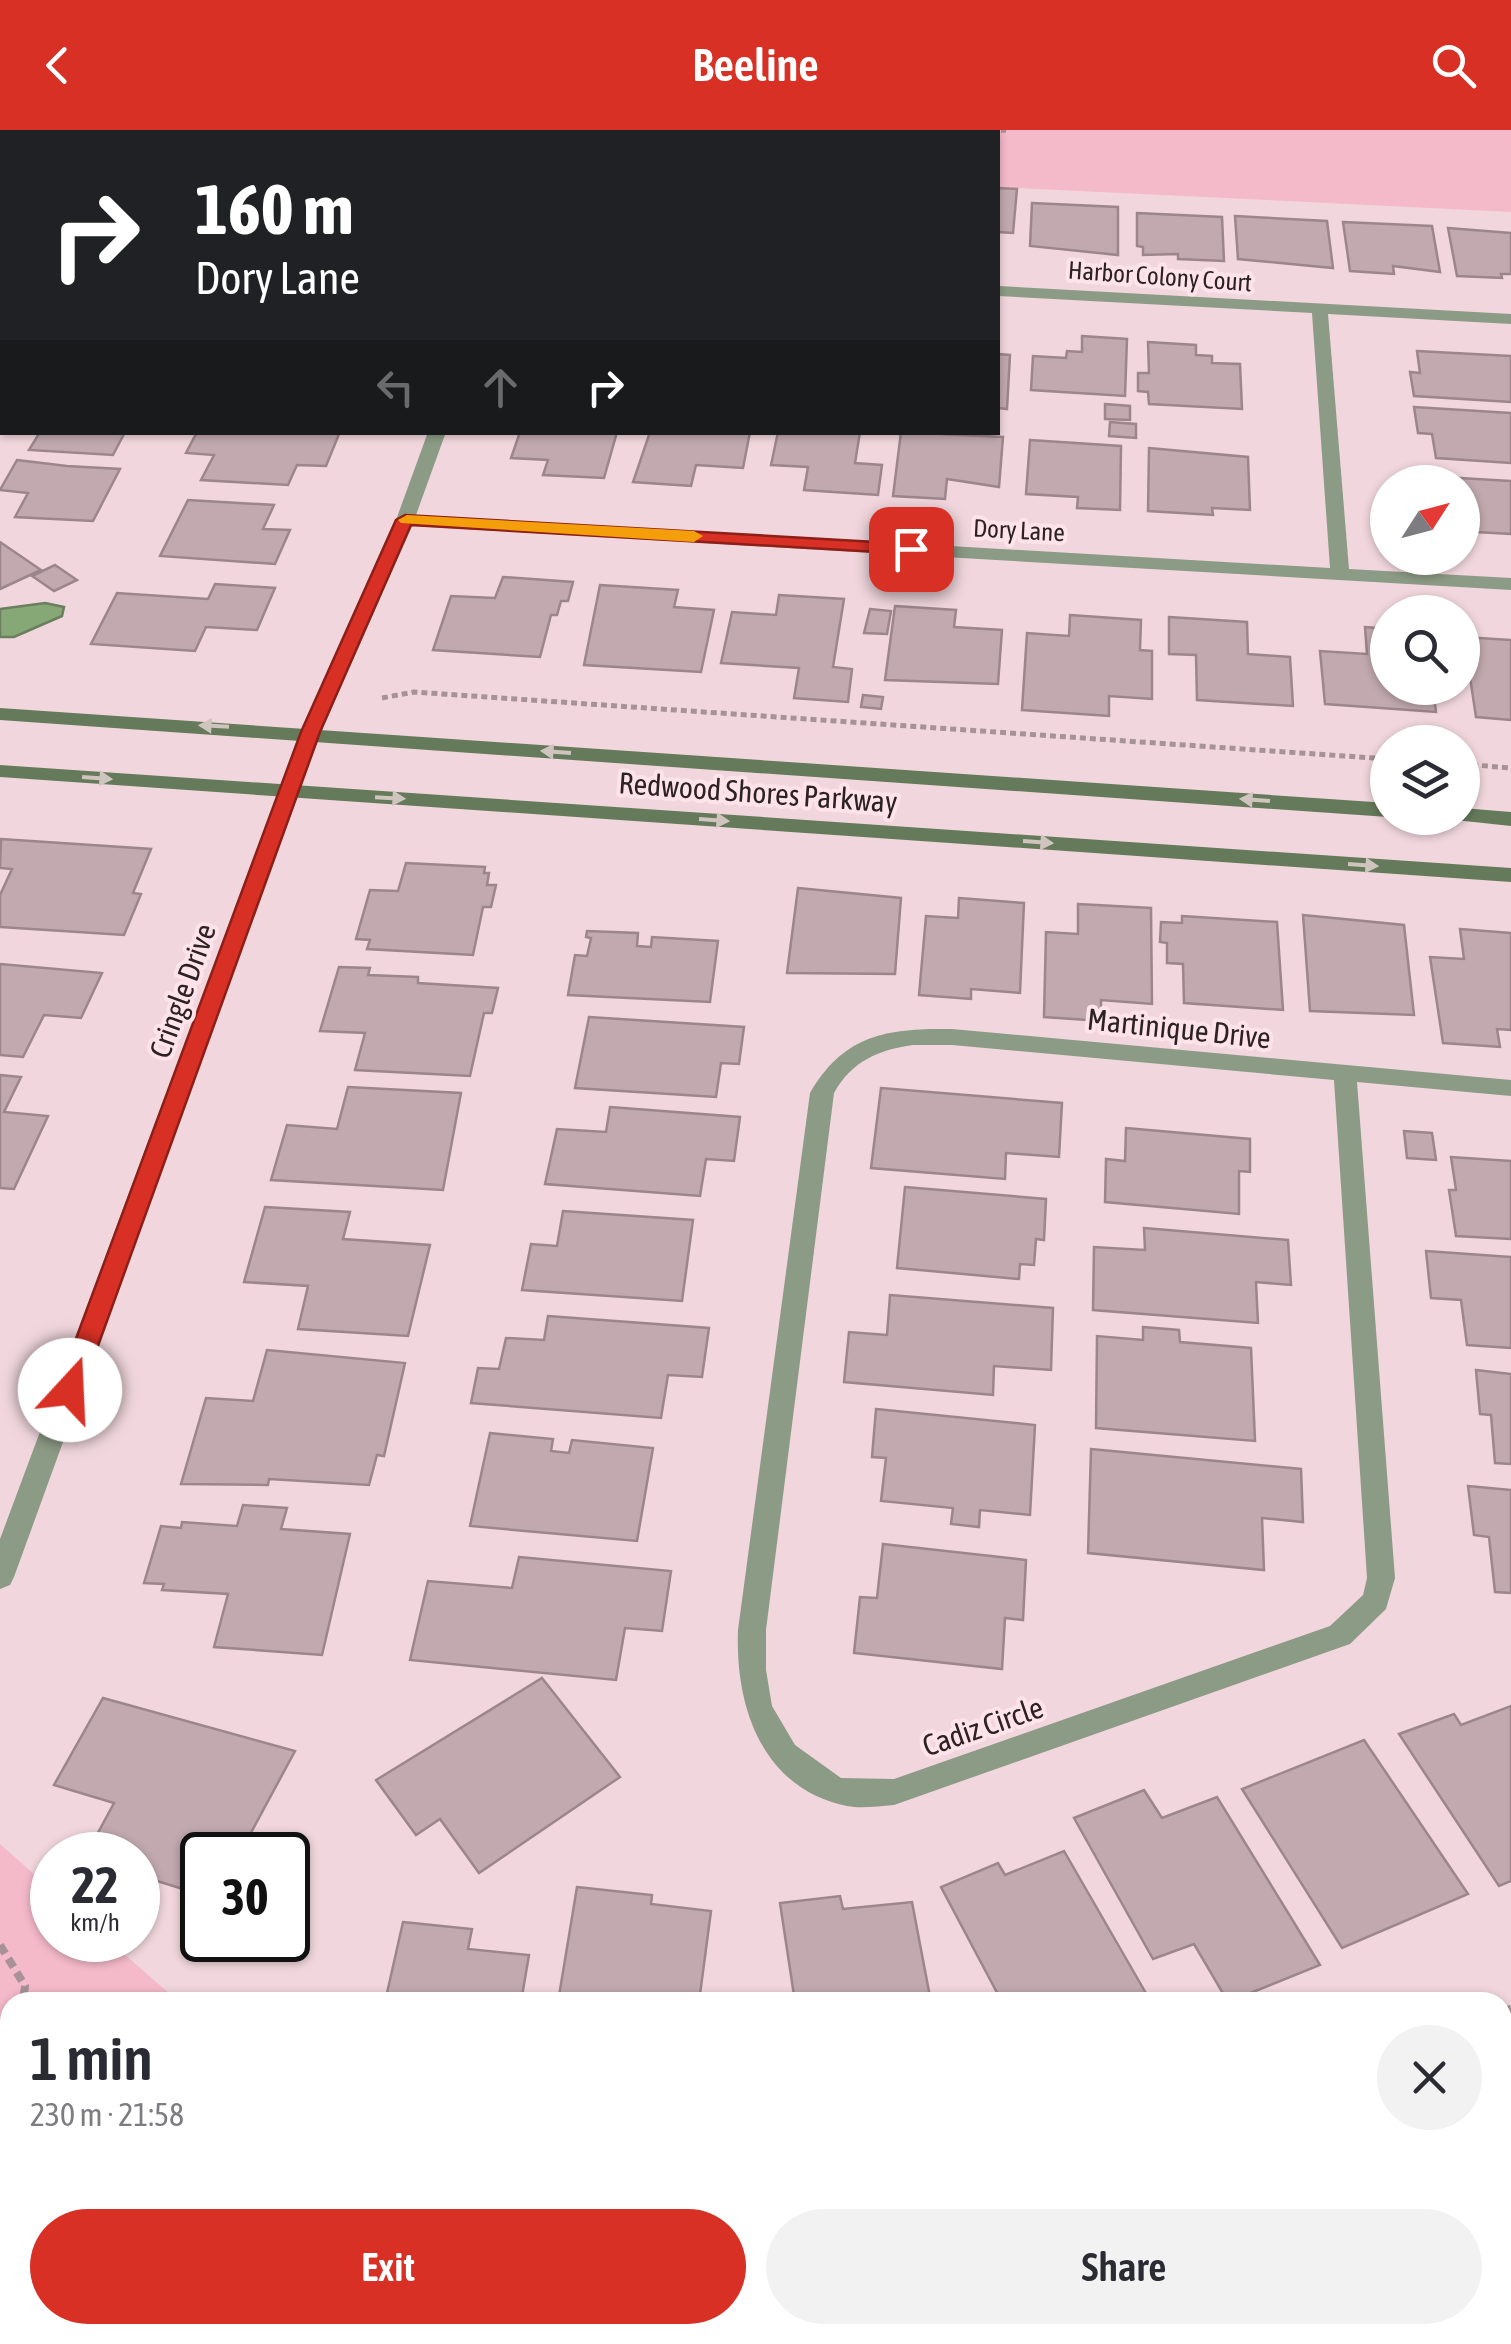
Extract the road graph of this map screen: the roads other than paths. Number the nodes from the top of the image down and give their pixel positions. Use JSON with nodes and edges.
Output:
{"nodes":[{"id":1,"x":1000,"y":290,"type":"edge"},
{"id":2,"x":1320,"y":311,"type":"junction"},
{"id":3,"x":1511,"y":319,"type":"edge"},
{"id":4,"x":436,"y":435,"type":"edge"},
{"id":5,"x":405,"y":520,"type":"junction"},
{"id":6,"x":1340,"y":574,"type":"junction"},
{"id":7,"x":1511,"y":584,"type":"edge"},
{"id":8,"x":0,"y":714,"type":"edge"},
{"id":9,"x":311,"y":732,"type":"junction"},
{"id":10,"x":0,"y":771,"type":"edge"},
{"id":11,"x":293,"y":791,"type":"junction"},
{"id":12,"x":1370,"y":809,"type":"edge"},
{"id":13,"x":1480,"y":816,"type":"edge"},
{"id":14,"x":1511,"y":818,"type":"edge"},
{"id":15,"x":1511,"y":875,"type":"edge"},
{"id":16,"x":845,"y":1057,"type":"joint"},
{"id":17,"x":1345,"y":1076,"type":"junction"},
{"id":18,"x":1511,"y":1088,"type":"edge"},
{"id":19,"x":0,"y":1576,"type":"edge"}],
"edges":[{"from":1,"to":2,"type":"street","name":"Harbor Colony Court"},
{"from":2,"to":3,"type":"street","name":"Harbor Colony Court"},
{"from":2,"to":6,"type":"street"},
{"from":4,"to":5,"type":"street","name":"Cringle Drive"},
{"from":5,"to":6,"type":"street","name":"Dory Lane"},
{"from":5,"to":9,"type":"street","name":"Cringle Drive"},
{"from":6,"to":7,"type":"street","name":"Dory Lane"},
{"from":9,"to":8,"type":"main road","name":"Redwood Shores Parkway","one_way":true},
{"from":9,"to":11,"type":"street","name":"Cringle Drive"},
{"from":12,"to":9,"type":"main road","name":"Redwood Shores Parkway","one_way":true},
{"from":10,"to":11,"type":"main road","name":"Redwood Shores Parkway","one_way":true},
{"from":11,"to":15,"type":"main road","name":"Redwood Shores Parkway","one_way":true},
{"from":11,"to":19,"type":"street","name":"Cringle Drive"},
{"from":13,"to":14,"type":"main road"},
{"from":16,"to":17,"type":"street","name":"Martinique Drive"},
{"from":16,"to":17,"type":"street","name":"Cadiz Circle"},
{"from":17,"to":18,"type":"street","name":"Martinique Drive"}]}
